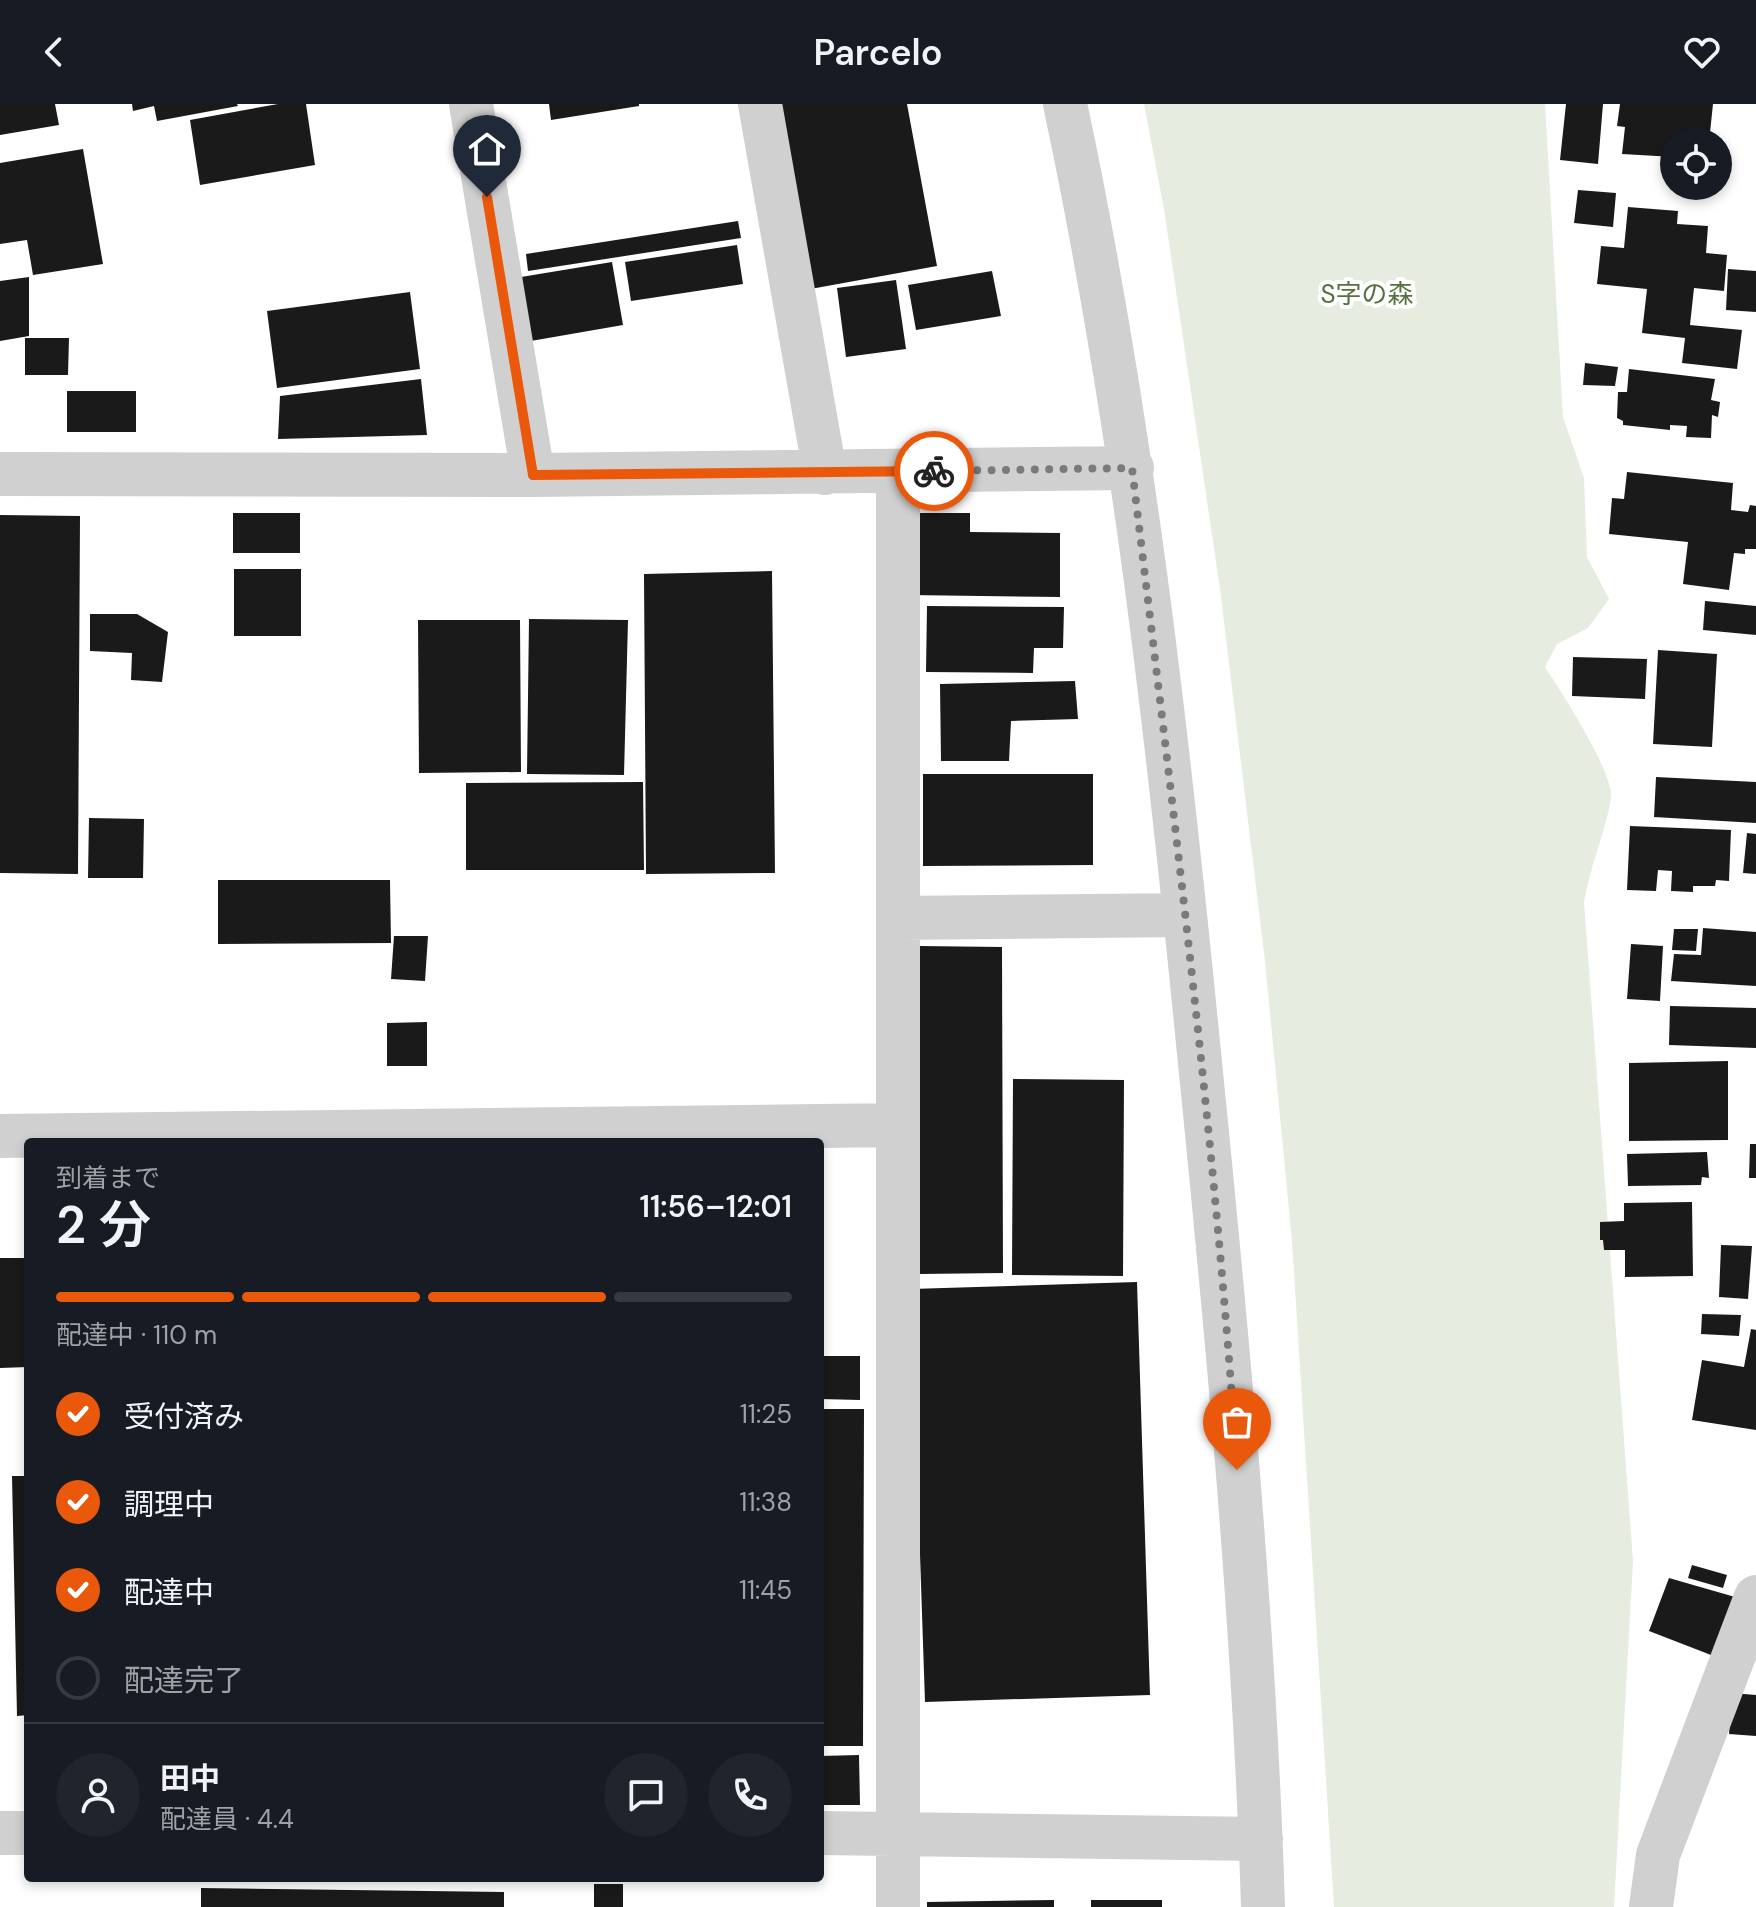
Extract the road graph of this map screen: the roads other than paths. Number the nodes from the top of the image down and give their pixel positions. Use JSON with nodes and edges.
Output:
{"nodes":[{"id":1,"x":471,"y":104,"type":"edge"},
{"id":2,"x":760,"y":104,"type":"edge"},
{"id":3,"x":1065,"y":104,"type":"edge"},
{"id":4,"x":1132,"y":468,"type":"junction"},
{"id":5,"x":898,"y":472,"type":"junction"},
{"id":6,"x":825,"y":473,"type":"junction"},
{"id":7,"x":0,"y":474,"type":"edge"},
{"id":8,"x":533,"y":475,"type":"junction"},
{"id":9,"x":1185,"y":915,"type":"junction"},
{"id":10,"x":898,"y":918,"type":"junction"},
{"id":11,"x":898,"y":1125,"type":"junction"},
{"id":12,"x":0,"y":1136,"type":"edge"},
{"id":13,"x":1756,"y":1597,"type":"edge"},
{"id":14,"x":1742,"y":1680,"type":"edge"},
{"id":15,"x":0,"y":1833,"type":"edge"},
{"id":16,"x":24,"y":1833,"type":"edge"},
{"id":17,"x":824,"y":1833,"type":"edge"},
{"id":18,"x":898,"y":1833,"type":"junction"},
{"id":19,"x":1261,"y":1839,"type":"junction"},
{"id":20,"x":898,"y":1907,"type":"edge"},
{"id":21,"x":1263,"y":1907,"type":"edge"},
{"id":22,"x":1651,"y":1907,"type":"edge"}],
"edges":[{"from":1,"to":8,"type":"street"},
{"from":2,"to":6,"type":"street"},
{"from":3,"to":4,"type":"street"},
{"from":4,"to":5,"type":"street"},
{"from":4,"to":9,"type":"street"},
{"from":5,"to":6,"type":"street"},
{"from":5,"to":10,"type":"street"},
{"from":6,"to":8,"type":"street"},
{"from":7,"to":8,"type":"street"},
{"from":9,"to":10,"type":"street"},
{"from":9,"to":19,"type":"street"},
{"from":10,"to":11,"type":"street"},
{"from":11,"to":12,"type":"street"},
{"from":11,"to":18,"type":"street"},
{"from":13,"to":14,"type":"street"},
{"from":14,"to":22,"type":"street"},
{"from":15,"to":16,"type":"street"},
{"from":17,"to":18,"type":"street"},
{"from":18,"to":19,"type":"street"},
{"from":18,"to":20,"type":"street"},
{"from":19,"to":21,"type":"street"}]}
